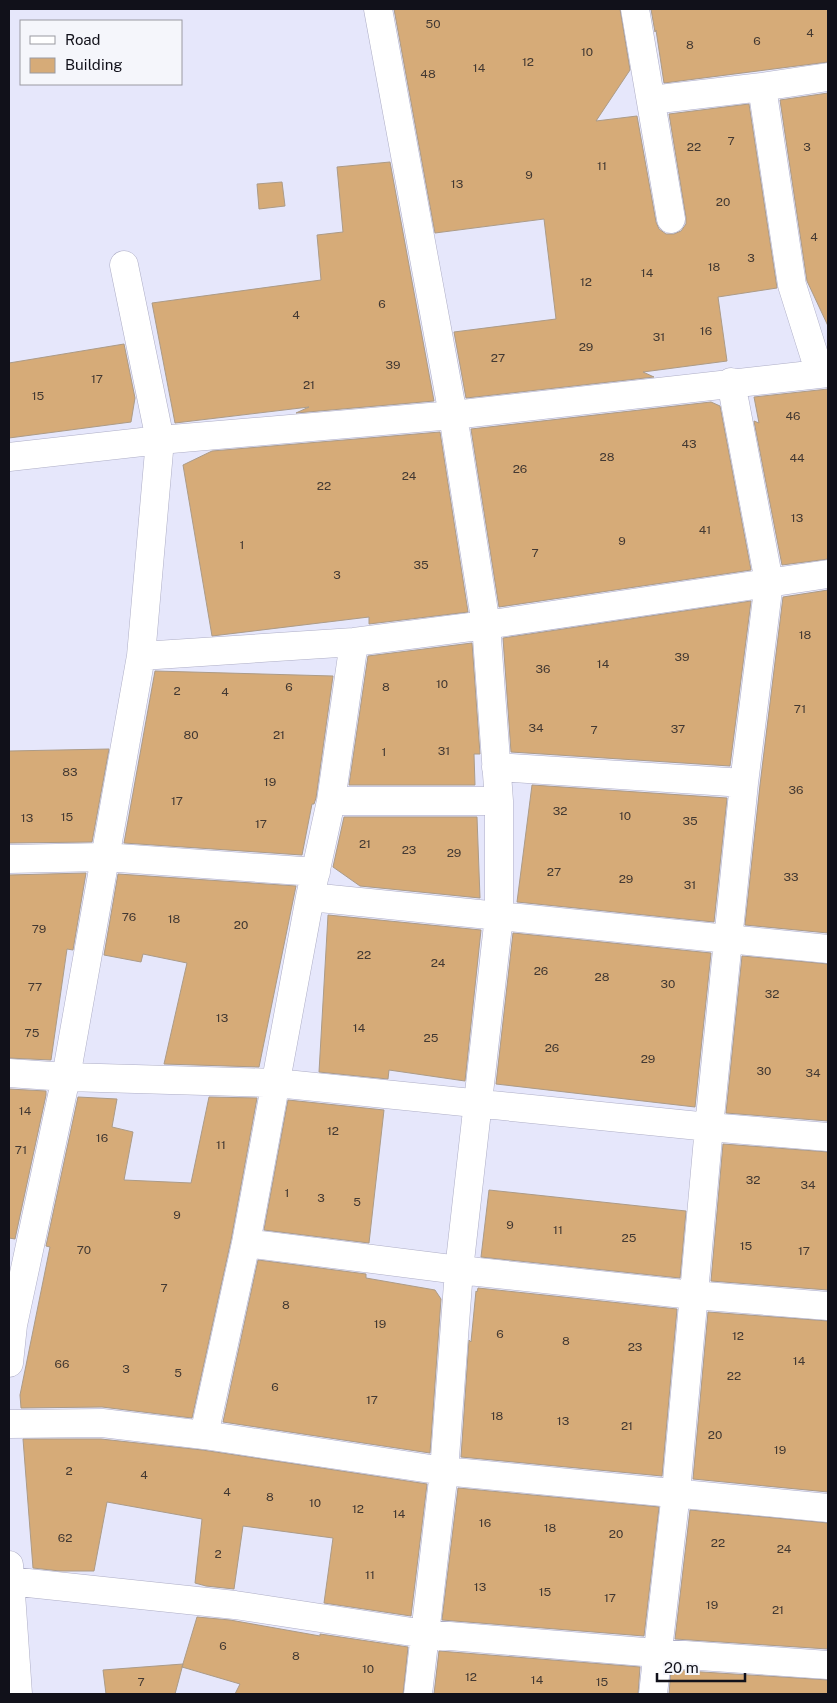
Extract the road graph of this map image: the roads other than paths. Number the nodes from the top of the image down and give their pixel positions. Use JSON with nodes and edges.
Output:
{"nodes":[{"id":1,"x":378,"y":9,"type":"edge"},
{"id":2,"x":635,"y":9,"type":"edge"},
{"id":3,"x":828,"y":77,"type":"edge"},
{"id":4,"x":762,"y":87,"type":"junction"},
{"id":5,"x":651,"y":100,"type":"junction"},
{"id":6,"x":671,"y":219,"type":"dead end"},
{"id":7,"x":124,"y":265,"type":"dead end"},
{"id":8,"x":824,"y":373,"type":"edge"},
{"id":9,"x":731,"y":382,"type":"junction"},
{"id":10,"x":452,"y":415,"type":"junction"},
{"id":11,"x":160,"y":440,"type":"junction"},
{"id":12,"x":9,"y":458,"type":"edge"},
{"id":13,"x":828,"y":574,"type":"edge"},
{"id":14,"x":769,"y":582,"type":"junction"},
{"id":15,"x":486,"y":625,"type":"junction"},
{"id":16,"x":354,"y":642,"type":"junction"},
{"id":17,"x":141,"y":656,"type":"junction"},
{"id":18,"x":496,"y":767,"type":"junction"},
{"id":19,"x":744,"y":783,"type":"junction"},
{"id":20,"x":331,"y":801,"type":"junction"},
{"id":21,"x":499,"y":801,"type":"junction"},
{"id":22,"x":9,"y":858,"type":"edge"},
{"id":23,"x":104,"y":858,"type":"junction"},
{"id":24,"x":313,"y":884,"type":"junction"},
{"id":25,"x":498,"y":916,"type":"junction"},
{"id":26,"x":727,"y":939,"type":"junction"},
{"id":27,"x":828,"y":949,"type":"edge"},
{"id":28,"x":9,"y":1072,"type":"edge"},
{"id":29,"x":66,"y":1076,"type":"junction"},
{"id":30,"x":276,"y":1083,"type":"junction"},
{"id":31,"x":479,"y":1103,"type":"junction"},
{"id":32,"x":709,"y":1127,"type":"junction"},
{"id":33,"x":828,"y":1137,"type":"edge"},
{"id":34,"x":246,"y":1243,"type":"junction"},
{"id":35,"x":459,"y":1270,"type":"junction"},
{"id":36,"x":693,"y":1295,"type":"junction"},
{"id":37,"x":828,"y":1306,"type":"edge"},
{"id":38,"x":11,"y":1324,"type":"edge"},
{"id":39,"x":9,"y":1363,"type":"edge"},
{"id":40,"x":9,"y":1424,"type":"edge"},
{"id":41,"x":204,"y":1435,"type":"junction"},
{"id":42,"x":444,"y":1471,"type":"junction"},
{"id":43,"x":676,"y":1492,"type":"junction"},
{"id":44,"x":828,"y":1508,"type":"edge"},
{"id":45,"x":9,"y":1576,"type":"edge"},
{"id":46,"x":426,"y":1634,"type":"junction"},
{"id":47,"x":656,"y":1653,"type":"junction"},
{"id":48,"x":828,"y":1664,"type":"edge"},
{"id":49,"x":18,"y":1694,"type":"edge"},
{"id":50,"x":418,"y":1694,"type":"edge"},
{"id":51,"x":653,"y":1694,"type":"edge"}],
"edges":[{"from":1,"to":10,"type":"street"},
{"from":2,"to":5,"type":"street"},
{"from":3,"to":4,"type":"street"},
{"from":4,"to":5,"type":"street"},
{"from":4,"to":8,"type":"street"},
{"from":5,"to":6,"type":"street"},
{"from":7,"to":11,"type":"street"},
{"from":8,"to":9,"type":"street"},
{"from":9,"to":10,"type":"street"},
{"from":9,"to":14,"type":"street"},
{"from":10,"to":11,"type":"street"},
{"from":10,"to":15,"type":"street"},
{"from":11,"to":12,"type":"street"},
{"from":11,"to":17,"type":"street"},
{"from":13,"to":14,"type":"street"},
{"from":14,"to":15,"type":"street"},
{"from":14,"to":19,"type":"street"},
{"from":15,"to":16,"type":"street"},
{"from":15,"to":18,"type":"street"},
{"from":16,"to":17,"type":"street"},
{"from":16,"to":20,"type":"street"},
{"from":17,"to":23,"type":"street"},
{"from":18,"to":19,"type":"street"},
{"from":18,"to":21,"type":"street"},
{"from":19,"to":26,"type":"street"},
{"from":20,"to":21,"type":"street"},
{"from":20,"to":24,"type":"street"},
{"from":21,"to":25,"type":"street"},
{"from":22,"to":23,"type":"street"},
{"from":23,"to":24,"type":"street"},
{"from":23,"to":29,"type":"street"},
{"from":24,"to":25,"type":"street"},
{"from":24,"to":30,"type":"street"},
{"from":25,"to":26,"type":"street"},
{"from":25,"to":31,"type":"street"},
{"from":26,"to":27,"type":"street"},
{"from":26,"to":32,"type":"street"},
{"from":28,"to":29,"type":"street"},
{"from":29,"to":30,"type":"street"},
{"from":29,"to":38,"type":"street"},
{"from":30,"to":31,"type":"street"},
{"from":30,"to":34,"type":"street"},
{"from":31,"to":32,"type":"street"},
{"from":31,"to":35,"type":"street"},
{"from":32,"to":33,"type":"street"},
{"from":32,"to":36,"type":"street"},
{"from":34,"to":35,"type":"street"},
{"from":34,"to":41,"type":"street"},
{"from":35,"to":36,"type":"street"},
{"from":35,"to":42,"type":"street"},
{"from":36,"to":37,"type":"street"},
{"from":36,"to":43,"type":"street"},
{"from":38,"to":39,"type":"street"},
{"from":40,"to":41,"type":"street"},
{"from":41,"to":42,"type":"street"},
{"from":42,"to":43,"type":"street"},
{"from":42,"to":46,"type":"street"},
{"from":43,"to":44,"type":"street"},
{"from":43,"to":47,"type":"street"},
{"from":45,"to":46,"type":"street"},
{"from":45,"to":49,"type":"street"},
{"from":46,"to":47,"type":"street"},
{"from":46,"to":50,"type":"street"},
{"from":47,"to":48,"type":"street"},
{"from":47,"to":51,"type":"street"}]}
